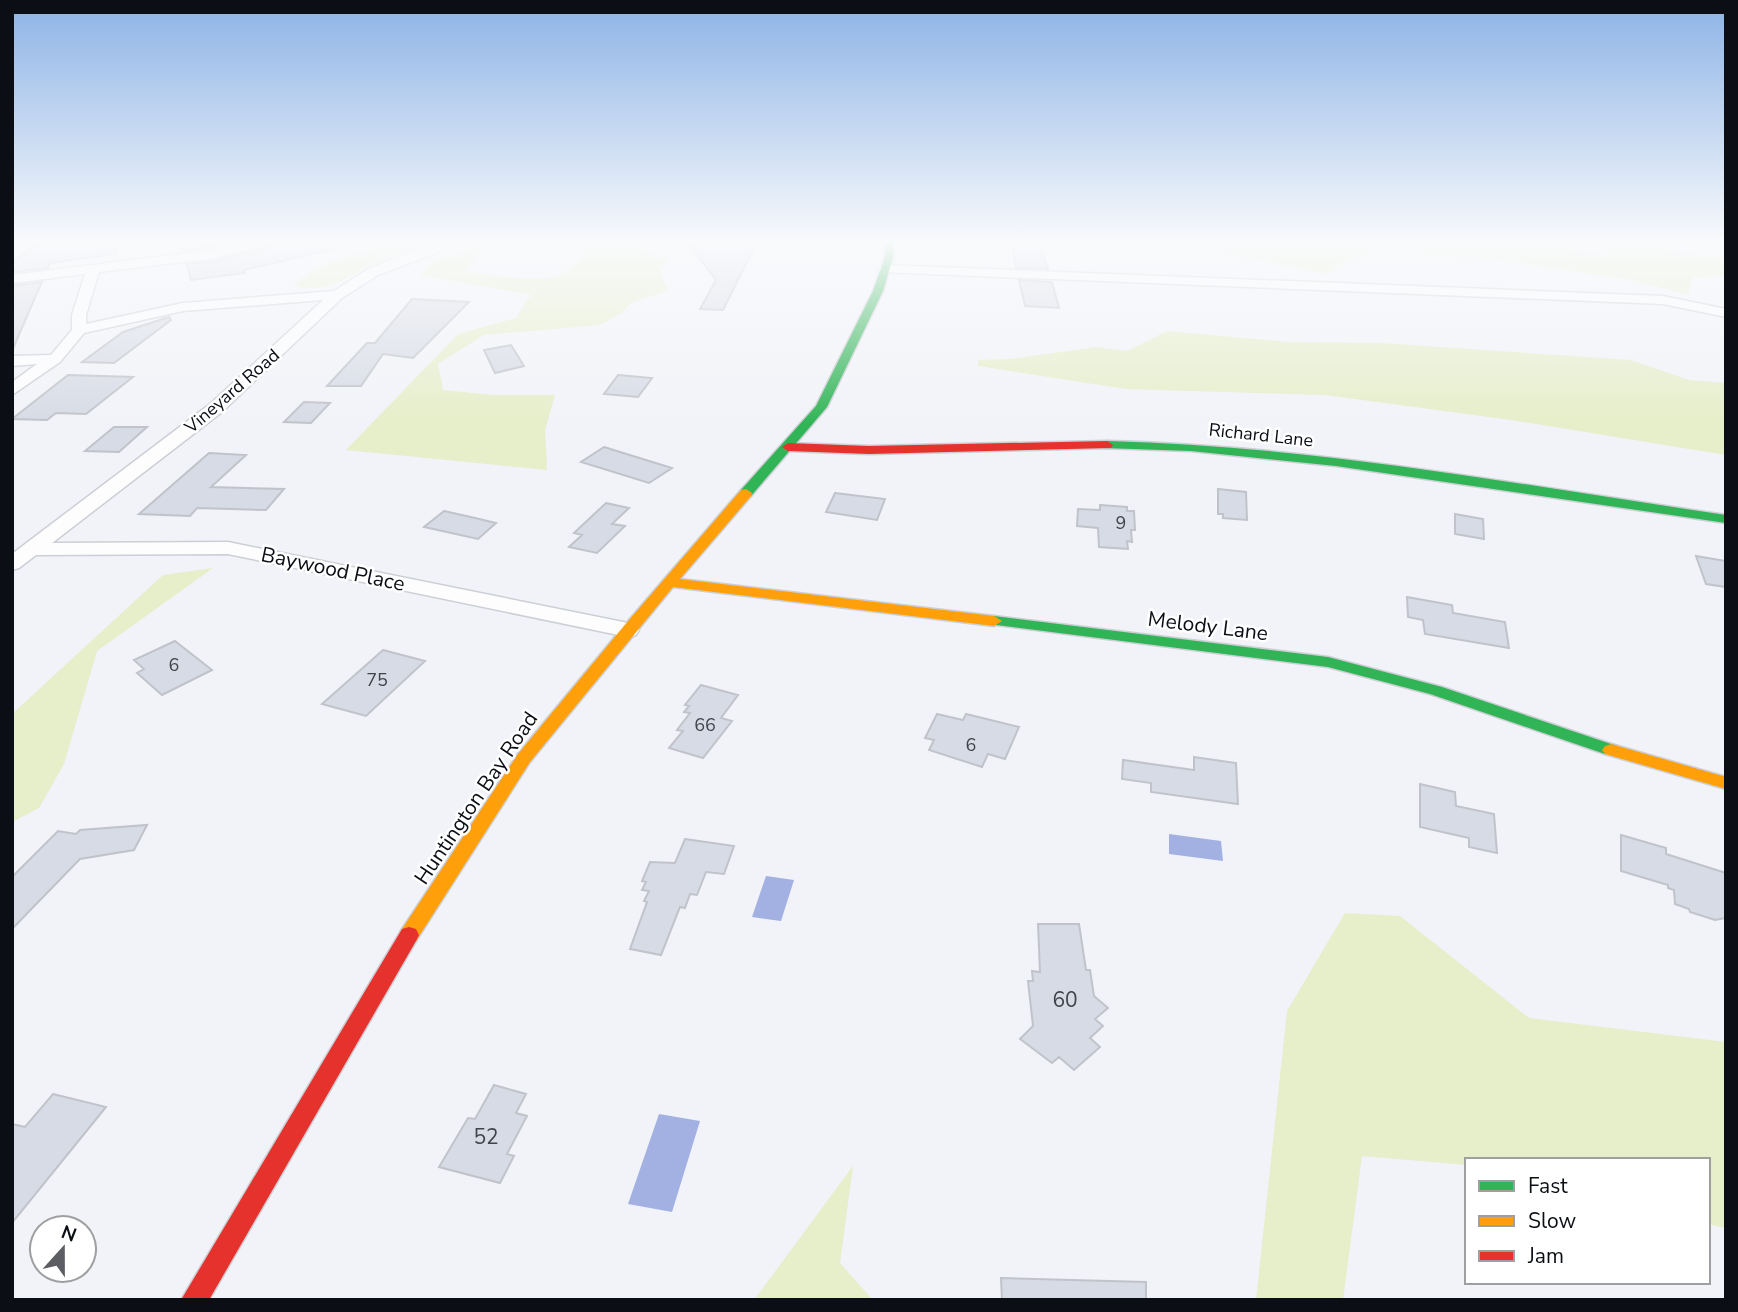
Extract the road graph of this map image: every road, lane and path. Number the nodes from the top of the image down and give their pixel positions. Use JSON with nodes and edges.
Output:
{"nodes":[{"id":1,"x":83,"y":302,"type":"edge"},
{"id":2,"x":244,"y":302,"type":"edge"},
{"id":3,"x":329,"y":302,"type":"edge"},
{"id":4,"x":871,"y":302,"type":"edge"},
{"id":5,"x":1673,"y":302,"type":"edge"},
{"id":6,"x":1726,"y":313,"type":"edge"},
{"id":7,"x":79,"y":330,"type":"junction"},
{"id":8,"x":55,"y":359,"type":"junction"},
{"id":9,"x":12,"y":361,"type":"edge"},
{"id":10,"x":12,"y":390,"type":"edge"},
{"id":11,"x":788,"y":447,"type":"junction"},
{"id":12,"x":1726,"y":519,"type":"edge"},
{"id":13,"x":34,"y":550,"type":"junction"},
{"id":14,"x":12,"y":564,"type":"edge"},
{"id":15,"x":669,"y":582,"type":"junction"},
{"id":16,"x":628,"y":630,"type":"junction"},
{"id":17,"x":1726,"y":783,"type":"edge"},
{"id":18,"x":194,"y":1300,"type":"edge"}],
"edges":[{"from":1,"to":7,"type":"street"},
{"from":2,"to":7,"type":"street"},
{"from":3,"to":13,"type":"street","name":"Vineyard Road"},
{"from":4,"to":11,"type":"street","name":"Huntington Bay Road"},
{"from":5,"to":6,"type":"street"},
{"from":7,"to":8,"type":"street"},
{"from":8,"to":9,"type":"street"},
{"from":8,"to":10,"type":"street"},
{"from":11,"to":12,"type":"street","name":"Richard Lane"},
{"from":11,"to":15,"type":"street","name":"Huntington Bay Road"},
{"from":13,"to":14,"type":"street","name":"Vineyard Road"},
{"from":13,"to":16,"type":"street","name":"Baywood Place"},
{"from":15,"to":16,"type":"street","name":"Huntington Bay Road"},
{"from":15,"to":17,"type":"street","name":"Melody Lane"},
{"from":16,"to":18,"type":"street","name":"Huntington Bay Road"}]}
